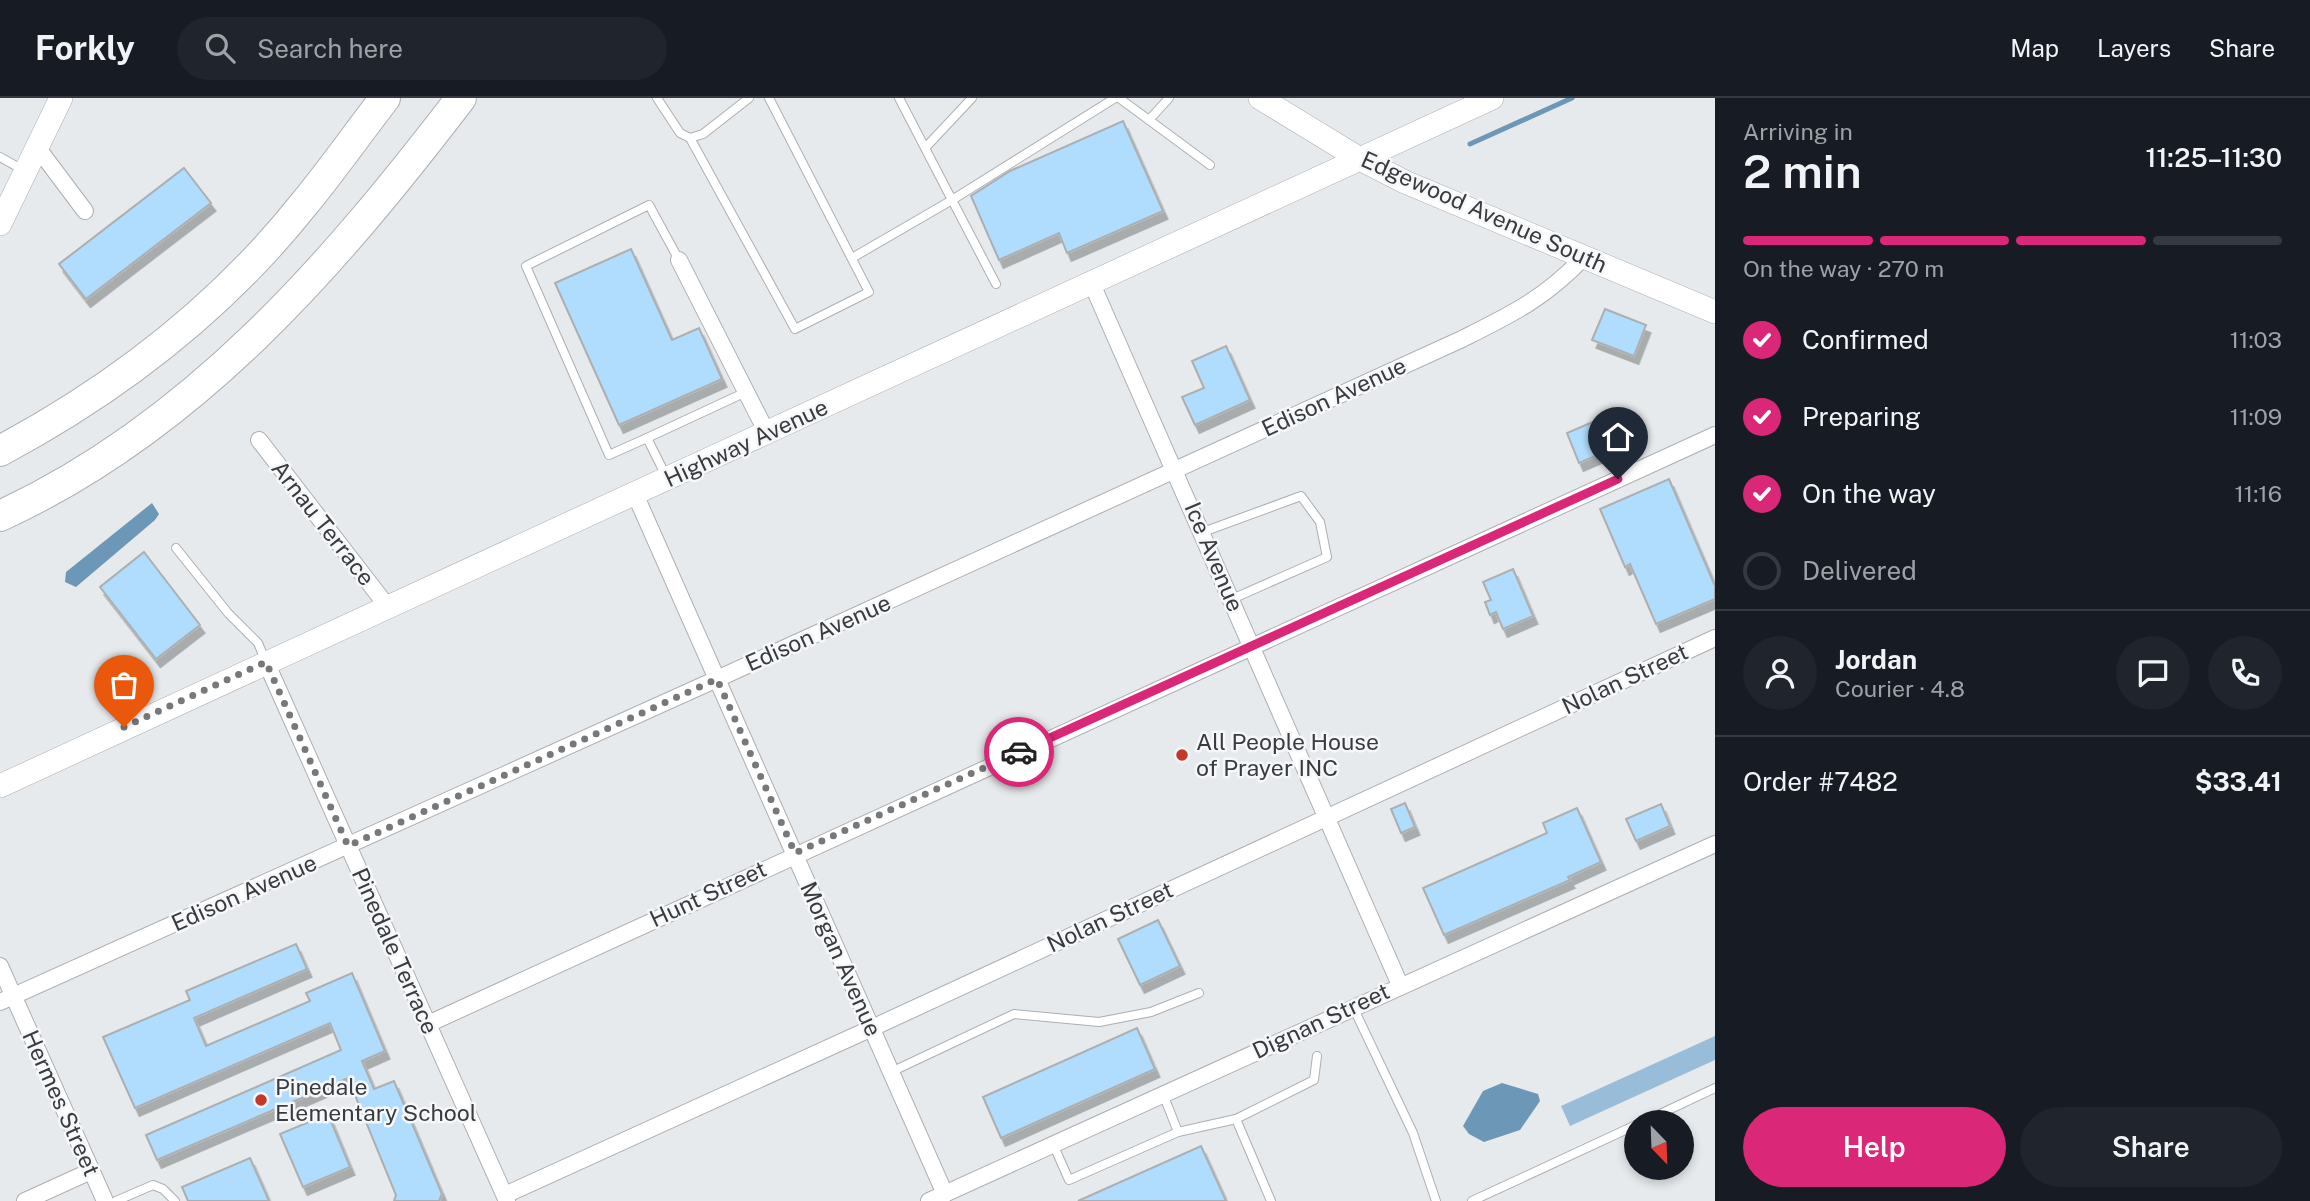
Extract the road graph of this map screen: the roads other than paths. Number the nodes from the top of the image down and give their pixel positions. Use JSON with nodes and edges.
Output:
{"nodes":[{"id":1,"x":61,"y":98,"type":"edge"},
{"id":2,"x":385,"y":98,"type":"edge"},
{"id":3,"x":461,"y":98,"type":"edge"},
{"id":4,"x":657,"y":98,"type":"edge"},
{"id":5,"x":749,"y":98,"type":"edge"},
{"id":6,"x":769,"y":98,"type":"edge"},
{"id":7,"x":899,"y":98,"type":"edge"},
{"id":8,"x":972,"y":98,"type":"edge"},
{"id":9,"x":1117,"y":98,"type":"edge"},
{"id":10,"x":1169,"y":98,"type":"edge"},
{"id":11,"x":1260,"y":98,"type":"edge"},
{"id":12,"x":1492,"y":98,"type":"edge"},
{"id":13,"x":1149,"y":120,"type":"junction"},
{"id":14,"x":690,"y":138,"type":"junction"},
{"id":15,"x":926,"y":147,"type":"junction"},
{"id":16,"x":37,"y":148,"type":"junction"},
{"id":17,"x":0,"y":157,"type":"edge"},
{"id":18,"x":1360,"y":159,"type":"junction"},
{"id":19,"x":1209,"y":165,"type":"dead end"},
{"id":20,"x":26,"y":172,"type":"junction"},
{"id":21,"x":952,"y":200,"type":"junction"},
{"id":22,"x":85,"y":211,"type":"dead end"},
{"id":23,"x":0,"y":224,"type":"edge"},
{"id":24,"x":1584,"y":257,"type":"junction"},
{"id":25,"x":852,"y":258,"type":"junction"},
{"id":26,"x":679,"y":260,"type":"joint"},
{"id":27,"x":996,"y":284,"type":"dead end"},
{"id":28,"x":1092,"y":284,"type":"junction"},
{"id":29,"x":1715,"y":312,"type":"edge"},
{"id":30,"x":747,"y":392,"type":"junction"},
{"id":31,"x":767,"y":433,"type":"junction"},
{"id":32,"x":1715,"y":435,"type":"edge"},
{"id":33,"x":647,"y":438,"type":"junction"},
{"id":34,"x":259,"y":440,"type":"dead end"},
{"id":35,"x":0,"y":451,"type":"edge"},
{"id":36,"x":1176,"y":470,"type":"junction"},
{"id":37,"x":667,"y":479,"type":"junction"},
{"id":38,"x":635,"y":494,"type":"junction"},
{"id":39,"x":0,"y":516,"type":"edge"},
{"id":40,"x":1203,"y":532,"type":"junction"},
{"id":41,"x":176,"y":548,"type":"dead end"},
{"id":42,"x":1232,"y":599,"type":"junction"},
{"id":43,"x":387,"y":606,"type":"junction"},
{"id":44,"x":1715,"y":638,"type":"edge"},
{"id":45,"x":1252,"y":646,"type":"junction"},
{"id":46,"x":266,"y":662,"type":"junction"},
{"id":47,"x":717,"y":679,"type":"junction"},
{"id":48,"x":0,"y":786,"type":"edge"},
{"id":49,"x":1325,"y":816,"type":"junction"},
{"id":50,"x":1715,"y":844,"type":"edge"},
{"id":51,"x":348,"y":846,"type":"junction"},
{"id":52,"x":795,"y":853,"type":"junction"},
{"id":53,"x":0,"y":966,"type":"edge"},
{"id":54,"x":1400,"y":985,"type":"junction"},
{"id":55,"x":1199,"y":993,"type":"dead end"},
{"id":56,"x":7,"y":999,"type":"edge"},
{"id":57,"x":1353,"y":1007,"type":"junction"},
{"id":58,"x":428,"y":1024,"type":"junction"},
{"id":59,"x":872,"y":1028,"type":"junction"},
{"id":60,"x":1317,"y":1056,"type":"dead end"},
{"id":61,"x":891,"y":1072,"type":"junction"},
{"id":62,"x":1715,"y":1088,"type":"edge"},
{"id":63,"x":1163,"y":1094,"type":"junction"},
{"id":64,"x":1668,"y":1110,"type":"edge"},
{"id":65,"x":1236,"y":1119,"type":"junction"},
{"id":66,"x":1624,"y":1131,"type":"edge"},
{"id":67,"x":1178,"y":1132,"type":"junction"},
{"id":68,"x":1053,"y":1144,"type":"junction"},
{"id":69,"x":91,"y":1171,"type":"junction"},
{"id":70,"x":949,"y":1197,"type":"edge"},
{"id":71,"x":506,"y":1198,"type":"edge"},
{"id":72,"x":25,"y":1201,"type":"edge"},
{"id":73,"x":105,"y":1201,"type":"edge"},
{"id":74,"x":117,"y":1201,"type":"edge"},
{"id":75,"x":175,"y":1201,"type":"edge"},
{"id":76,"x":929,"y":1201,"type":"edge"},
{"id":77,"x":1271,"y":1201,"type":"edge"},
{"id":78,"x":1436,"y":1201,"type":"edge"},
{"id":79,"x":1472,"y":1201,"type":"edge"}],
"edges":[{"from":1,"to":16,"type":"street"},
{"from":2,"to":35,"type":"highway"},
{"from":3,"to":39,"type":"highway"},
{"from":4,"to":14,"type":"lane"},
{"from":5,"to":14,"type":"lane"},
{"from":6,"to":25,"type":"lane"},
{"from":7,"to":15,"type":"lane"},
{"from":8,"to":15,"type":"lane"},
{"from":9,"to":13,"type":"lane"},
{"from":9,"to":21,"type":"lane"},
{"from":10,"to":13,"type":"lane"},
{"from":11,"to":18,"type":"street","name":"Edgewood Avenue South"},
{"from":12,"to":18,"type":"street","name":"Highway Avenue"},
{"from":13,"to":19,"type":"lane"},
{"from":14,"to":25,"type":"lane"},
{"from":15,"to":21,"type":"lane"},
{"from":16,"to":20,"type":"street"},
{"from":16,"to":22,"type":"street"},
{"from":17,"to":20,"type":"lane"},
{"from":18,"to":24,"type":"street","name":"Edgewood Avenue South"},
{"from":18,"to":28,"type":"street","name":"Highway Avenue"},
{"from":20,"to":23,"type":"street"},
{"from":21,"to":25,"type":"lane"},
{"from":21,"to":27,"type":"lane"},
{"from":24,"to":29,"type":"street","name":"Edgewood Avenue South"},
{"from":24,"to":36,"type":"street","name":"Edison Avenue"},
{"from":26,"to":30,"type":"street"},
{"from":26,"to":33,"type":"lane"},
{"from":28,"to":31,"type":"street","name":"Highway Avenue"},
{"from":28,"to":36,"type":"street","name":"Ice Avenue"},
{"from":30,"to":31,"type":"street"},
{"from":30,"to":33,"type":"lane"},
{"from":31,"to":37,"type":"street","name":"Highway Avenue"},
{"from":32,"to":45,"type":"street","name":"Hunt Street"},
{"from":33,"to":37,"type":"lane"},
{"from":34,"to":43,"type":"street","name":"Arnau Terrace"},
{"from":36,"to":40,"type":"street","name":"Ice Avenue"},
{"from":36,"to":47,"type":"street","name":"Edison Avenue"},
{"from":37,"to":38,"type":"street","name":"Highway Avenue"},
{"from":38,"to":43,"type":"street","name":"Highway Avenue"},
{"from":38,"to":47,"type":"street","name":"Morgan Avenue"},
{"from":40,"to":42,"type":"street","name":"Ice Avenue"},
{"from":40,"to":42,"type":"lane"},
{"from":41,"to":46,"type":"lane"},
{"from":42,"to":45,"type":"street","name":"Ice Avenue"},
{"from":43,"to":46,"type":"street","name":"Highway Avenue"},
{"from":44,"to":49,"type":"street","name":"Nolan Street"},
{"from":45,"to":49,"type":"street","name":"Ice Avenue"},
{"from":45,"to":52,"type":"street","name":"Hunt Street"},
{"from":46,"to":48,"type":"street","name":"Highway Avenue"},
{"from":46,"to":51,"type":"street","name":"Pinedale Terrace"},
{"from":47,"to":51,"type":"street","name":"Edison Avenue"},
{"from":47,"to":52,"type":"street","name":"Morgan Avenue"},
{"from":49,"to":54,"type":"street","name":"Ice Avenue"},
{"from":49,"to":59,"type":"street","name":"Nolan Street"},
{"from":50,"to":54,"type":"street","name":"Dignan Street"},
{"from":51,"to":56,"type":"street","name":"Edison Avenue"},
{"from":51,"to":58,"type":"street","name":"Pinedale Terrace"},
{"from":52,"to":58,"type":"street","name":"Hunt Street"},
{"from":52,"to":59,"type":"street","name":"Morgan Avenue"},
{"from":53,"to":56,"type":"street","name":"Hermes Street"},
{"from":54,"to":57,"type":"street","name":"Dignan Street"},
{"from":55,"to":61,"type":"lane"},
{"from":56,"to":69,"type":"street","name":"Hermes Street"},
{"from":57,"to":63,"type":"street","name":"Dignan Street"},
{"from":57,"to":78,"type":"lane"},
{"from":58,"to":71,"type":"street","name":"Pinedale Terrace"},
{"from":59,"to":61,"type":"street","name":"Morgan Avenue"},
{"from":59,"to":71,"type":"street","name":"Nolan Street"},
{"from":60,"to":65,"type":"lane"},
{"from":61,"to":70,"type":"street","name":"Morgan Avenue"},
{"from":62,"to":64,"type":"lane"},
{"from":63,"to":67,"type":"lane"},
{"from":63,"to":68,"type":"street","name":"Dignan Street"},
{"from":65,"to":67,"type":"lane"},
{"from":65,"to":77,"type":"lane"},
{"from":66,"to":79,"type":"lane"},
{"from":67,"to":68,"type":"lane"},
{"from":68,"to":70,"type":"street","name":"Dignan Street"},
{"from":69,"to":72,"type":"street"},
{"from":69,"to":73,"type":"street","name":"Hermes Street"},
{"from":70,"to":76,"type":"street","name":"Dignan Street"},
{"from":74,"to":75,"type":"lane"}]}
